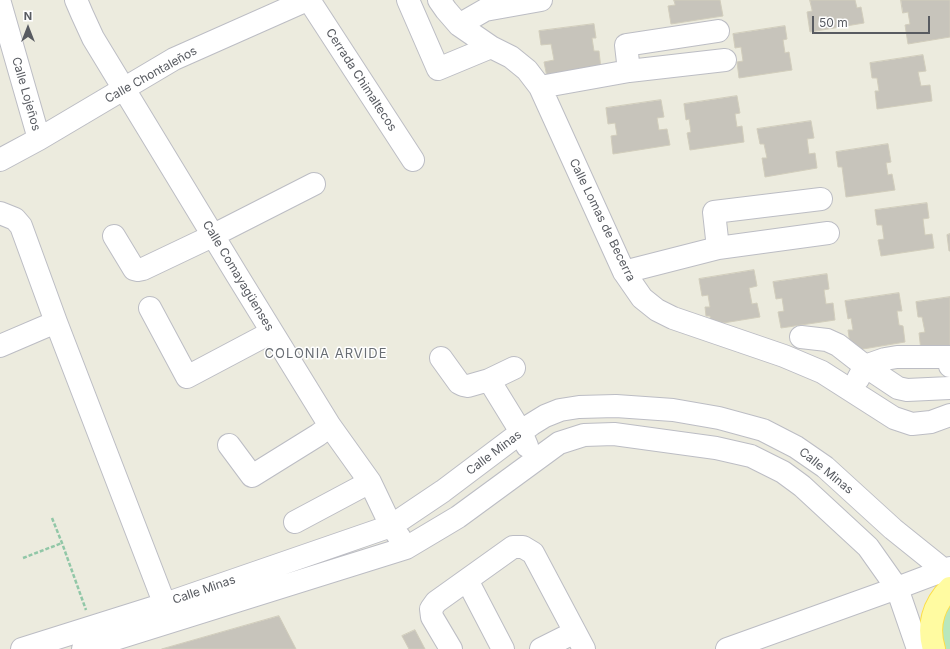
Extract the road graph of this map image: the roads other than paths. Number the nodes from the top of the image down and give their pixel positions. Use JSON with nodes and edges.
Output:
{"nodes":[{"id":1,"x":76,"y":0,"type":"edge"},
{"id":2,"x":308,"y":0,"type":"edge"},
{"id":3,"x":408,"y":0,"type":"edge"},
{"id":4,"x":439,"y":0,"type":"edge"},
{"id":5,"x":541,"y":0,"type":"edge"},
{"id":6,"x":0,"y":3,"type":"edge"},
{"id":7,"x":484,"y":5,"type":"edge"},
{"id":8,"x":460,"y":25,"type":"junction"},
{"id":9,"x":718,"y":31,"type":"dead end"},
{"id":10,"x":491,"y":47,"type":"junction"},
{"id":11,"x":725,"y":60,"type":"dead end"},
{"id":12,"x":629,"y":72,"type":"junction"},
{"id":13,"x":540,"y":87,"type":"junction"},
{"id":14,"x":124,"y":89,"type":"junction"},
{"id":15,"x":39,"y":139,"type":"junction"},
{"id":16,"x":0,"y":160,"type":"edge"},
{"id":17,"x":413,"y":160,"type":"dead end"},
{"id":18,"x":314,"y":184,"type":"dead end"},
{"id":19,"x":821,"y":199,"type":"dead end"},
{"id":20,"x":0,"y":213,"type":"edge"},
{"id":21,"x":828,"y":233,"type":"dead end"},
{"id":22,"x":212,"y":235,"type":"junction"},
{"id":23,"x":114,"y":236,"type":"dead end"},
{"id":24,"x":718,"y":248,"type":"junction"},
{"id":25,"x":624,"y":272,"type":"junction"},
{"id":26,"x":150,"y":308,"type":"dead end"},
{"id":27,"x":56,"y":322,"type":"junction"},
{"id":28,"x":272,"y":332,"type":"junction"},
{"id":29,"x":801,"y":337,"type":"dead end"},
{"id":30,"x":0,"y":346,"type":"edge"},
{"id":31,"x":441,"y":358,"type":"dead end"},
{"id":32,"x":865,"y":366,"type":"junction"},
{"id":33,"x":950,"y":366,"type":"edge"},
{"id":34,"x":514,"y":368,"type":"dead end"},
{"id":35,"x":489,"y":380,"type":"junction"},
{"id":36,"x":950,"y":388,"type":"edge"},
{"id":37,"x":851,"y":390,"type":"junction"},
{"id":38,"x":950,"y":415,"type":"edge"},
{"id":39,"x":330,"y":426,"type":"junction"},
{"id":40,"x":522,"y":432,"type":"junction"},
{"id":41,"x":229,"y":444,"type":"dead end"},
{"id":42,"x":535,"y":461,"type":"junction"},
{"id":43,"x":370,"y":482,"type":"junction"},
{"id":44,"x":295,"y":522,"type":"dead end"},
{"id":45,"x":391,"y":526,"type":"junction"},
{"id":46,"x":406,"y":548,"type":"junction"},
{"id":47,"x":948,"y":575,"type":"edge"},
{"id":48,"x":467,"y":580,"type":"junction"},
{"id":49,"x":898,"y":588,"type":"junction"},
{"id":50,"x":168,"y":612,"type":"junction"},
{"id":51,"x":580,"y":641,"type":"edge"},
{"id":52,"x":928,"y":647,"type":"edge"},
{"id":53,"x":22,"y":649,"type":"edge"},
{"id":54,"x":83,"y":649,"type":"edge"},
{"id":55,"x":451,"y":649,"type":"edge"},
{"id":56,"x":503,"y":649,"type":"edge"},
{"id":57,"x":541,"y":649,"type":"edge"},
{"id":58,"x":727,"y":649,"type":"edge"}],
"edges":[{"from":1,"to":14,"type":"street","name":"Calle Comayagüenses"},
{"from":2,"to":14,"type":"street","name":"Calle Chontaleños"},
{"from":2,"to":17,"type":"street","name":"Cerrada Chimaltecos"},
{"from":3,"to":10,"type":"street"},
{"from":4,"to":8,"type":"street","name":"Calle Lomas de Becerra"},
{"from":5,"to":7,"type":"street"},
{"from":6,"to":15,"type":"street","name":"Calle Lojeños"},
{"from":7,"to":8,"type":"street"},
{"from":8,"to":10,"type":"street","name":"Calle Lomas de Becerra"},
{"from":9,"to":12,"type":"street"},
{"from":10,"to":13,"type":"street","name":"Calle Lomas de Becerra"},
{"from":11,"to":12,"type":"street"},
{"from":12,"to":13,"type":"street"},
{"from":13,"to":25,"type":"street","name":"Calle Lomas de Becerra"},
{"from":14,"to":15,"type":"street","name":"Calle Chontaleños"},
{"from":14,"to":22,"type":"street","name":"Calle Comayagüenses"},
{"from":15,"to":16,"type":"street","name":"Calle Chontaleños"},
{"from":18,"to":22,"type":"street"},
{"from":19,"to":24,"type":"street"},
{"from":20,"to":27,"type":"street"},
{"from":21,"to":24,"type":"street"},
{"from":22,"to":23,"type":"street"},
{"from":22,"to":28,"type":"street","name":"Calle Comayagüenses"},
{"from":24,"to":25,"type":"street"},
{"from":25,"to":37,"type":"street","name":"Calle Lomas de Becerra"},
{"from":26,"to":28,"type":"street"},
{"from":27,"to":30,"type":"street"},
{"from":27,"to":50,"type":"street"},
{"from":28,"to":39,"type":"street","name":"Calle Comayagüenses"},
{"from":29,"to":32,"type":"street"},
{"from":31,"to":35,"type":"street"},
{"from":32,"to":33,"type":"street"},
{"from":32,"to":36,"type":"street"},
{"from":32,"to":37,"type":"street"},
{"from":34,"to":35,"type":"street"},
{"from":35,"to":40,"type":"street"},
{"from":37,"to":38,"type":"street","name":"Calle Lomas de Becerra"},
{"from":39,"to":41,"type":"street"},
{"from":39,"to":43,"type":"street","name":"Calle Comayagüenses"},
{"from":40,"to":42,"type":"street"},
{"from":40,"to":45,"type":"street","name":"Calle Minas"},
{"from":40,"to":47,"type":"street","name":"Calle Minas"},
{"from":42,"to":46,"type":"street","name":"Calle Minas"},
{"from":42,"to":49,"type":"street","name":"Calle Minas"},
{"from":43,"to":44,"type":"street"},
{"from":43,"to":45,"type":"street","name":"Calle Comayagüenses"},
{"from":45,"to":46,"type":"street","name":"Calle Comayagüenses"},
{"from":45,"to":50,"type":"street","name":"Calle Minas"},
{"from":46,"to":50,"type":"street","name":"Calle Minas"},
{"from":47,"to":49,"type":"street"},
{"from":47,"to":52,"type":"main road"},
{"from":48,"to":51,"type":"street"},
{"from":48,"to":55,"type":"street"},
{"from":48,"to":56,"type":"street"},
{"from":49,"to":52,"type":"street","name":"Calle Minas"},
{"from":49,"to":58,"type":"street"},
{"from":50,"to":53,"type":"street","name":"Calle Minas"},
{"from":50,"to":54,"type":"street","name":"Calle Minas"},
{"from":51,"to":57,"type":"street"}]}
